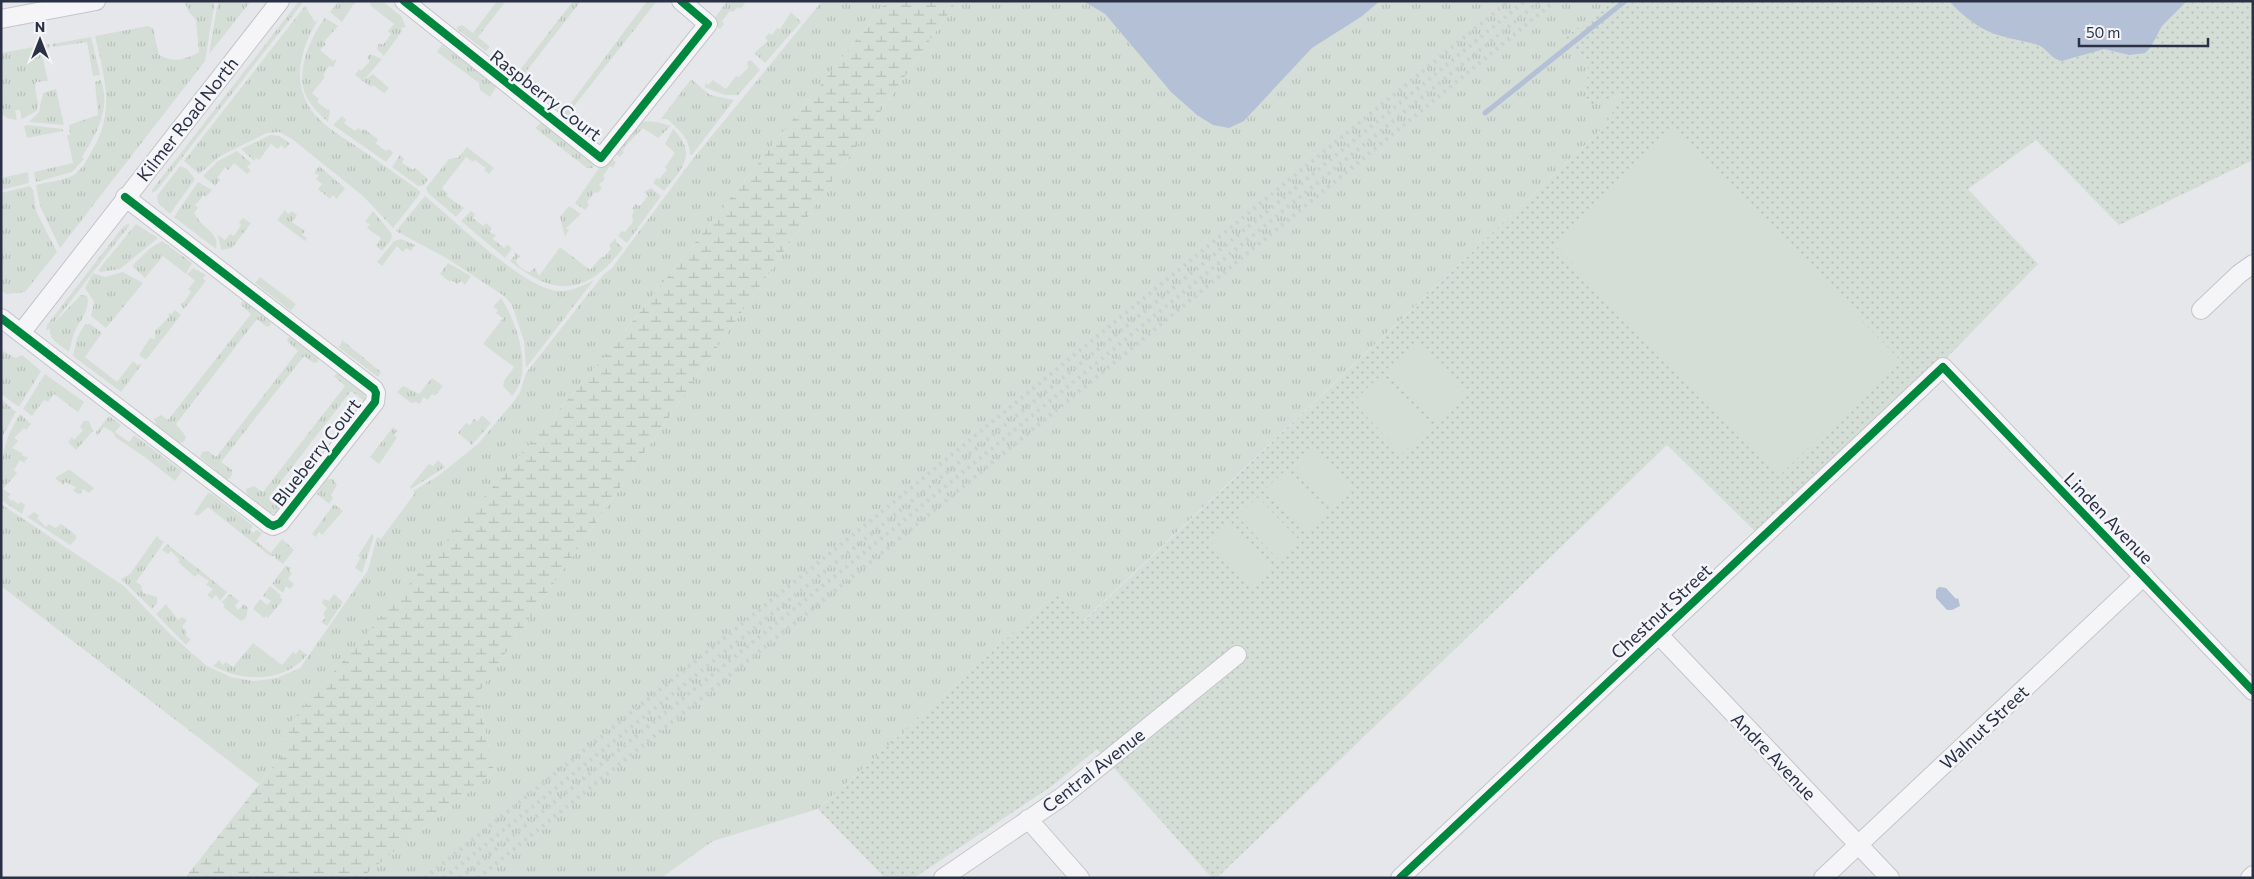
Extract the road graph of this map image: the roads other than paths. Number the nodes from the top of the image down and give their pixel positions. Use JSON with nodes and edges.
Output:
{"nodes":[{"id":1,"x":96,"y":1,"type":"edge"},
{"id":2,"x":280,"y":1,"type":"edge"},
{"id":3,"x":404,"y":1,"type":"edge"},
{"id":4,"x":681,"y":1,"type":"edge"},
{"id":5,"x":1,"y":19,"type":"edge"},
{"id":6,"x":125,"y":197,"type":"junction"},
{"id":7,"x":2253,"y":264,"type":"edge"},
{"id":8,"x":2201,"y":310,"type":"dead end"},
{"id":9,"x":1,"y":318,"type":"edge"},
{"id":10,"x":21,"y":333,"type":"junction"},
{"id":11,"x":1943,"y":367,"type":"joint"},
{"id":12,"x":2144,"y":576,"type":"junction"},
{"id":13,"x":1658,"y":634,"type":"junction"},
{"id":14,"x":1237,"y":655,"type":"dead end"},
{"id":15,"x":2253,"y":691,"type":"edge"},
{"id":16,"x":1028,"y":819,"type":"junction"},
{"id":17,"x":1859,"y":845,"type":"junction"},
{"id":18,"x":943,"y":878,"type":"edge"},
{"id":19,"x":1080,"y":878,"type":"edge"},
{"id":20,"x":1400,"y":878,"type":"edge"},
{"id":21,"x":1823,"y":878,"type":"edge"},
{"id":22,"x":1890,"y":878,"type":"edge"}],
"edges":[{"from":1,"to":5,"type":"street"},
{"from":2,"to":6,"type":"street","name":"Kilmer Road North"},
{"from":3,"to":4,"type":"street","name":"Raspberry Court"},
{"from":6,"to":10,"type":"street","name":"Kilmer Road North"},
{"from":6,"to":10,"type":"street","name":"Blueberry Court"},
{"from":7,"to":8,"type":"street"},
{"from":9,"to":10,"type":"street"},
{"from":11,"to":12,"type":"street","name":"Linden Avenue"},
{"from":11,"to":13,"type":"street","name":"Chestnut Street"},
{"from":12,"to":15,"type":"street","name":"Linden Avenue"},
{"from":12,"to":17,"type":"street","name":"Walnut Street"},
{"from":13,"to":17,"type":"street","name":"Andre Avenue"},
{"from":13,"to":20,"type":"street","name":"Chestnut Street"},
{"from":14,"to":16,"type":"street","name":"Central Avenue"},
{"from":16,"to":18,"type":"street","name":"Central Avenue"},
{"from":16,"to":19,"type":"street"},
{"from":17,"to":21,"type":"street","name":"Walnut Street"},
{"from":17,"to":22,"type":"street","name":"Andre Avenue"}]}
